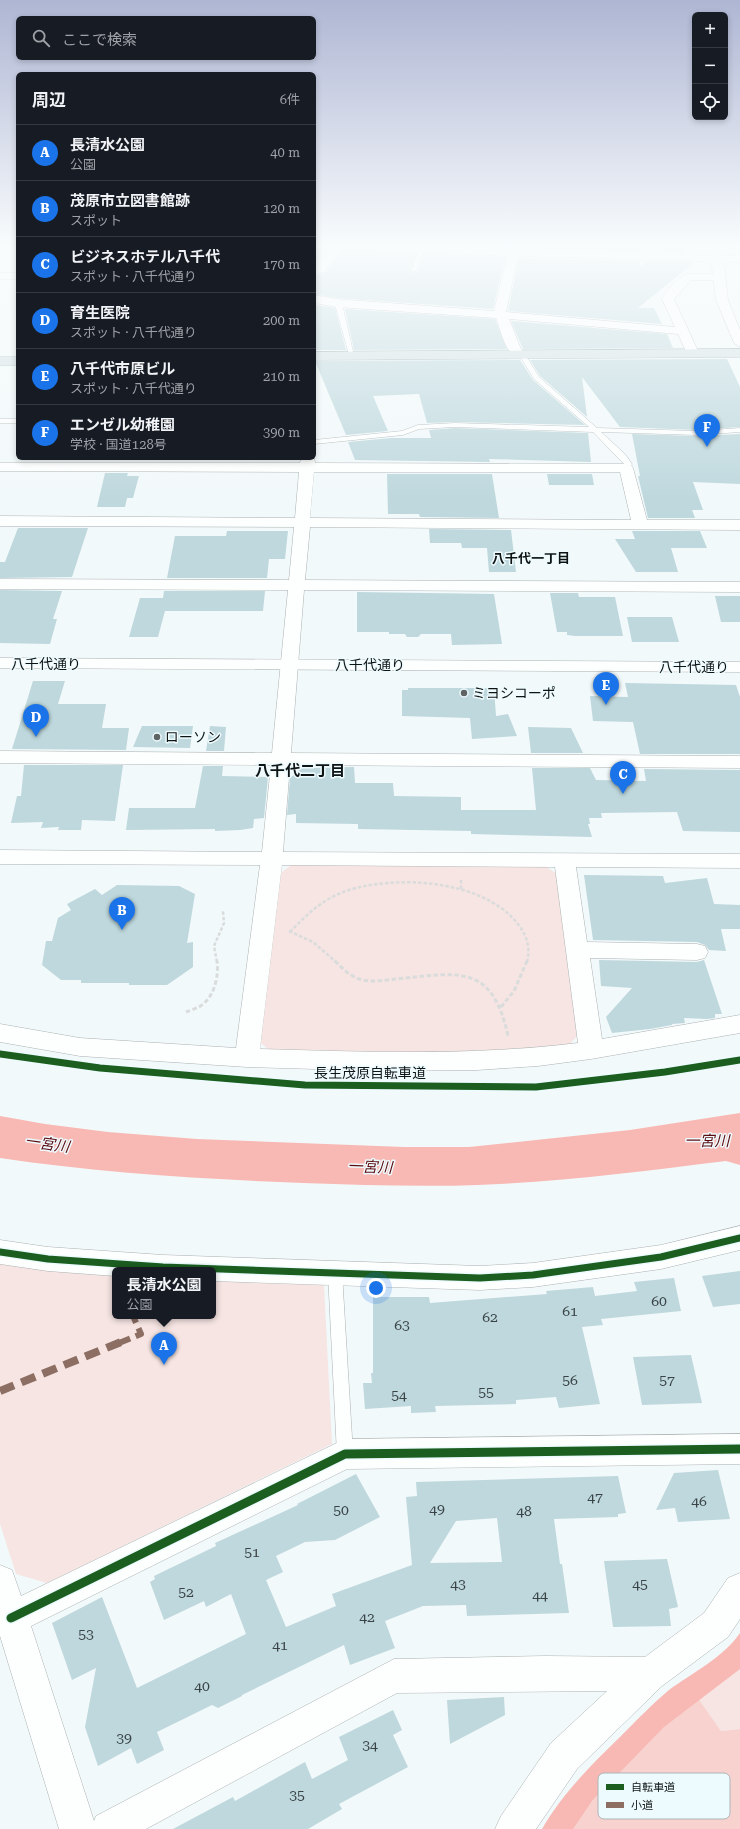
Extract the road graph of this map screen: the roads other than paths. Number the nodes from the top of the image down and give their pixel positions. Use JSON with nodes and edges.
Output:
{"nodes":[{"id":1,"x":345,"y":330,"type":"edge"},
{"id":2,"x":507,"y":330,"type":"edge"},
{"id":3,"x":676,"y":330,"type":"edge"},
{"id":4,"x":735,"y":330,"type":"edge"},
{"id":5,"x":683,"y":331,"type":"joint"},
{"id":6,"x":740,"y":343,"type":"edge"},
{"id":7,"x":693,"y":353,"type":"junction"},
{"id":8,"x":740,"y":353,"type":"edge"},
{"id":9,"x":519,"y":354,"type":"junction"},
{"id":10,"x":352,"y":355,"type":"junction"},
{"id":11,"x":316,"y":356,"type":"edge"},
{"id":12,"x":0,"y":361,"type":"edge"},
{"id":13,"x":16,"y":361,"type":"edge"},
{"id":14,"x":16,"y":421,"type":"edge"},
{"id":15,"x":0,"y":422,"type":"edge"},
{"id":16,"x":595,"y":430,"type":"junction"},
{"id":17,"x":740,"y":430,"type":"edge"},
{"id":18,"x":316,"y":442,"type":"edge"},
{"id":19,"x":307,"y":463,"type":"edge"},
{"id":20,"x":0,"y":467,"type":"edge"},
{"id":21,"x":626,"y":468,"type":"junction"},
{"id":22,"x":0,"y":521,"type":"edge"},
{"id":23,"x":301,"y":523,"type":"junction"},
{"id":24,"x":640,"y":524,"type":"junction"},
{"id":25,"x":740,"y":525,"type":"edge"},
{"id":26,"x":0,"y":584,"type":"edge"},
{"id":27,"x":295,"y":585,"type":"junction"},
{"id":28,"x":740,"y":587,"type":"edge"},
{"id":29,"x":0,"y":663,"type":"edge"},
{"id":30,"x":289,"y":664,"type":"junction"},
{"id":31,"x":740,"y":667,"type":"edge"},
{"id":32,"x":0,"y":757,"type":"edge"},
{"id":33,"x":281,"y":758,"type":"junction"},
{"id":34,"x":740,"y":762,"type":"edge"},
{"id":35,"x":0,"y":857,"type":"edge"},
{"id":36,"x":272,"y":858,"type":"junction"},
{"id":37,"x":565,"y":861,"type":"junction"},
{"id":38,"x":740,"y":862,"type":"edge"},
{"id":39,"x":577,"y":950,"type":"junction"},
{"id":40,"x":697,"y":952,"type":"dead end"},
{"id":41,"x":740,"y":1024,"type":"edge"},
{"id":42,"x":0,"y":1033,"type":"edge"},
{"id":43,"x":591,"y":1050,"type":"junction"},
{"id":44,"x":247,"y":1058,"type":"junction"},
{"id":45,"x":740,"y":1238,"type":"edge"},
{"id":46,"x":0,"y":1252,"type":"edge"},
{"id":47,"x":163,"y":1267,"type":"edge"},
{"id":48,"x":216,"y":1269,"type":"edge"},
{"id":49,"x":335,"y":1272,"type":"junction"},
{"id":50,"x":740,"y":1449,"type":"edge"},
{"id":51,"x":345,"y":1454,"type":"junction"},
{"id":52,"x":0,"y":1582,"type":"edge"},
{"id":53,"x":740,"y":1590,"type":"edge"},
{"id":54,"x":11,"y":1618,"type":"junction"},
{"id":55,"x":650,"y":1674,"type":"junction"},
{"id":56,"x":126,"y":1825,"type":"edge"},
{"id":57,"x":78,"y":1829,"type":"edge"},
{"id":58,"x":514,"y":1829,"type":"edge"}],
"edges":[{"from":1,"to":10,"type":"lane"},
{"from":2,"to":9,"type":"street"},
{"from":3,"to":5,"type":"street"},
{"from":4,"to":6,"type":"street"},
{"from":5,"to":7,"type":"street"},
{"from":7,"to":8,"type":"highway"},
{"from":7,"to":9,"type":"highway"},
{"from":9,"to":10,"type":"highway"},
{"from":9,"to":16,"type":"lane"},
{"from":10,"to":11,"type":"highway"},
{"from":12,"to":13,"type":"highway"},
{"from":14,"to":15,"type":"lane"},
{"from":16,"to":17,"type":"lane"},
{"from":16,"to":18,"type":"lane"},
{"from":16,"to":21,"type":"lane"},
{"from":19,"to":20,"type":"street"},
{"from":19,"to":21,"type":"street"},
{"from":19,"to":23,"type":"street"},
{"from":21,"to":24,"type":"street"},
{"from":22,"to":23,"type":"street"},
{"from":23,"to":24,"type":"street"},
{"from":23,"to":27,"type":"street"},
{"from":24,"to":25,"type":"street"},
{"from":26,"to":27,"type":"street"},
{"from":27,"to":28,"type":"street"},
{"from":27,"to":30,"type":"street"},
{"from":29,"to":30,"type":"street","name":"八千代通り"},
{"from":30,"to":31,"type":"street","name":"八千代通り"},
{"from":30,"to":33,"type":"street"},
{"from":32,"to":33,"type":"street"},
{"from":33,"to":34,"type":"street"},
{"from":33,"to":36,"type":"street"},
{"from":35,"to":36,"type":"street"},
{"from":36,"to":37,"type":"street"},
{"from":36,"to":44,"type":"street"},
{"from":37,"to":38,"type":"street"},
{"from":37,"to":39,"type":"street"},
{"from":39,"to":40,"type":"street"},
{"from":39,"to":43,"type":"street"},
{"from":41,"to":43,"type":"street"},
{"from":42,"to":44,"type":"street"},
{"from":43,"to":44,"type":"street"},
{"from":45,"to":49,"type":"street"},
{"from":46,"to":47,"type":"street"},
{"from":48,"to":49,"type":"street"},
{"from":49,"to":51,"type":"lane"},
{"from":50,"to":51,"type":"street"},
{"from":51,"to":54,"type":"street"},
{"from":52,"to":54,"type":"street"},
{"from":53,"to":55,"type":"street"},
{"from":54,"to":57,"type":"street"},
{"from":55,"to":56,"type":"street"},
{"from":55,"to":58,"type":"street"}]}
